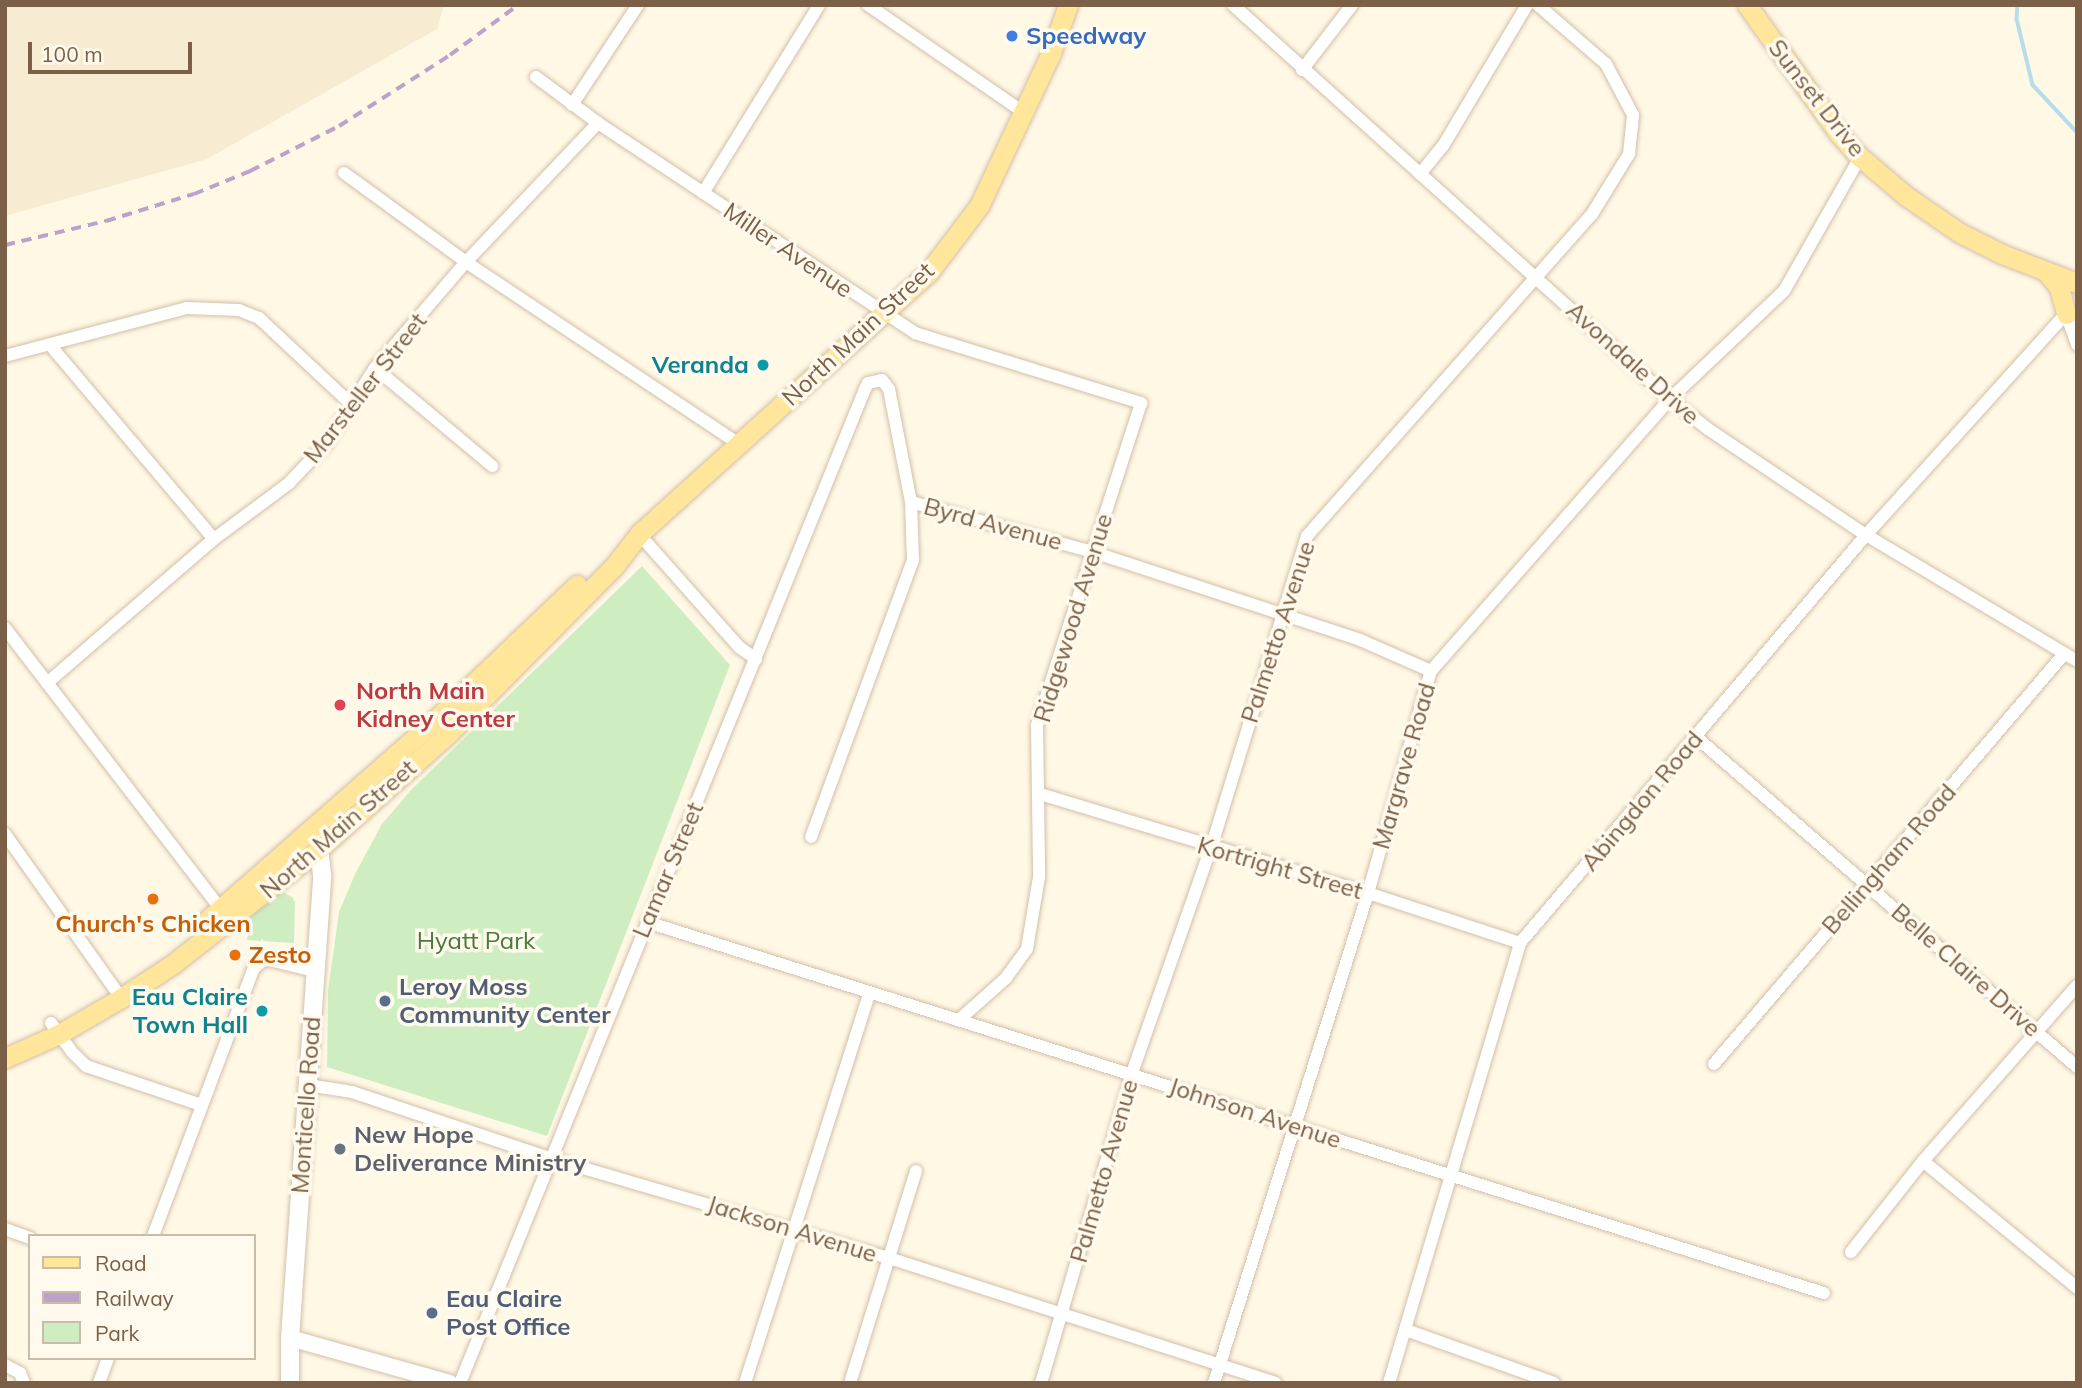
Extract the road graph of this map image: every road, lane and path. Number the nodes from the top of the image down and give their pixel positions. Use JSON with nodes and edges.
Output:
{"nodes":[{"id":1,"x":638,"y":5,"type":"edge"},
{"id":2,"x":819,"y":5,"type":"edge"},
{"id":3,"x":868,"y":5,"type":"edge"},
{"id":4,"x":1068,"y":5,"type":"edge"},
{"id":5,"x":1233,"y":5,"type":"edge"},
{"id":6,"x":1352,"y":5,"type":"edge"},
{"id":7,"x":1527,"y":5,"type":"edge"},
{"id":8,"x":1538,"y":5,"type":"edge"},
{"id":9,"x":1747,"y":5,"type":"edge"},
{"id":10,"x":1302,"y":70,"type":"junction"},
{"id":11,"x":536,"y":78,"type":"dead end"},
{"id":12,"x":572,"y":105,"type":"junction"},
{"id":13,"x":1023,"y":112,"type":"junction"},
{"id":14,"x":598,"y":123,"type":"junction"},
{"id":15,"x":1860,"y":157,"type":"junction"},
{"id":16,"x":344,"y":173,"type":"dead end"},
{"id":17,"x":1420,"y":174,"type":"junction"},
{"id":18,"x":703,"y":193,"type":"junction"},
{"id":19,"x":466,"y":262,"type":"junction"},
{"id":20,"x":2048,"y":274,"type":"junction"},
{"id":21,"x":1535,"y":275,"type":"junction"},
{"id":22,"x":2077,"y":283,"type":"edge"},
{"id":23,"x":2071,"y":308,"type":"edge"},
{"id":24,"x":881,"y":314,"type":"junction"},
{"id":25,"x":50,"y":345,"type":"junction"},
{"id":26,"x":2077,"y":345,"type":"edge"},
{"id":27,"x":5,"y":356,"type":"edge"},
{"id":28,"x":375,"y":368,"type":"junction"},
{"id":29,"x":1670,"y":399,"type":"junction"},
{"id":30,"x":1141,"y":403,"type":"joint"},
{"id":31,"x":351,"y":404,"type":"junction"},
{"id":32,"x":739,"y":444,"type":"junction"},
{"id":33,"x":492,"y":466,"type":"dead end"},
{"id":34,"x":911,"y":502,"type":"junction"},
{"id":35,"x":1866,"y":535,"type":"junction"},
{"id":36,"x":214,"y":538,"type":"junction"},
{"id":37,"x":634,"y":540,"type":"junction"},
{"id":38,"x":1093,"y":552,"type":"junction"},
{"id":39,"x":1282,"y":617,"type":"junction"},
{"id":40,"x":5,"y":628,"type":"edge"},
{"id":41,"x":2064,"y":654,"type":"junction"},
{"id":42,"x":755,"y":659,"type":"junction"},
{"id":43,"x":2077,"y":661,"type":"edge"},
{"id":44,"x":1431,"y":671,"type":"junction"},
{"id":45,"x":47,"y":683,"type":"junction"},
{"id":46,"x":1696,"y":737,"type":"junction"},
{"id":47,"x":1040,"y":794,"type":"junction"},
{"id":48,"x":312,"y":829,"type":"junction"},
{"id":49,"x":5,"y":834,"type":"edge"},
{"id":50,"x":811,"y":837,"type":"dead end"},
{"id":51,"x":321,"y":847,"type":"junction"},
{"id":52,"x":1211,"y":848,"type":"junction"},
{"id":53,"x":1868,"y":883,"type":"junction"},
{"id":54,"x":1368,"y":893,"type":"junction"},
{"id":55,"x":225,"y":915,"type":"junction"},
{"id":56,"x":646,"y":922,"type":"junction"},
{"id":57,"x":1520,"y":943,"type":"junction"},
{"id":58,"x":315,"y":971,"type":"junction"},
{"id":59,"x":2077,"y":986,"type":"edge"},
{"id":60,"x":119,"y":993,"type":"junction"},
{"id":61,"x":869,"y":994,"type":"junction"},
{"id":62,"x":960,"y":1018,"type":"junction"},
{"id":63,"x":55,"y":1029,"type":"junction"},
{"id":64,"x":2037,"y":1032,"type":"junction"},
{"id":65,"x":5,"y":1044,"type":"edge"},
{"id":66,"x":5,"y":1058,"type":"edge"},
{"id":67,"x":1714,"y":1064,"type":"dead end"},
{"id":68,"x":2077,"y":1067,"type":"edge"},
{"id":69,"x":1132,"y":1073,"type":"junction"},
{"id":70,"x":308,"y":1085,"type":"junction"},
{"id":71,"x":201,"y":1105,"type":"junction"},
{"id":72,"x":1296,"y":1127,"type":"junction"},
{"id":73,"x":550,"y":1158,"type":"junction"},
{"id":74,"x":1923,"y":1161,"type":"junction"},
{"id":75,"x":916,"y":1171,"type":"dead end"},
{"id":76,"x":1451,"y":1177,"type":"junction"},
{"id":77,"x":5,"y":1229,"type":"edge"},
{"id":78,"x":793,"y":1229,"type":"junction"},
{"id":79,"x":154,"y":1234,"type":"edge"},
{"id":80,"x":28,"y":1237,"type":"edge"},
{"id":81,"x":1851,"y":1252,"type":"dead end"},
{"id":82,"x":889,"y":1258,"type":"junction"},
{"id":83,"x":2077,"y":1288,"type":"edge"},
{"id":84,"x":1824,"y":1293,"type":"dead end"},
{"id":85,"x":1063,"y":1314,"type":"junction"},
{"id":86,"x":1406,"y":1330,"type":"junction"},
{"id":87,"x":290,"y":1338,"type":"junction"},
{"id":88,"x":107,"y":1360,"type":"edge"},
{"id":89,"x":5,"y":1364,"type":"edge"},
{"id":90,"x":1219,"y":1366,"type":"junction"},
{"id":91,"x":24,"y":1383,"type":"edge"},
{"id":92,"x":99,"y":1383,"type":"edge"},
{"id":93,"x":290,"y":1383,"type":"edge"},
{"id":94,"x":450,"y":1383,"type":"edge"},
{"id":95,"x":460,"y":1383,"type":"edge"},
{"id":96,"x":745,"y":1383,"type":"edge"},
{"id":97,"x":850,"y":1383,"type":"edge"},
{"id":98,"x":1041,"y":1383,"type":"edge"},
{"id":99,"x":1214,"y":1383,"type":"edge"},
{"id":100,"x":1275,"y":1383,"type":"edge"},
{"id":101,"x":1389,"y":1383,"type":"edge"},
{"id":102,"x":1554,"y":1383,"type":"edge"}],
"edges":[{"from":1,"to":12,"type":"street"},
{"from":2,"to":18,"type":"street"},
{"from":3,"to":13,"type":"street"},
{"from":4,"to":13,"type":"main road","name":"North Main Street"},
{"from":5,"to":10,"type":"street","name":"Avondale Drive"},
{"from":6,"to":10,"type":"street"},
{"from":7,"to":17,"type":"street"},
{"from":8,"to":21,"type":"street","name":"Palmetto Avenue"},
{"from":9,"to":15,"type":"main road","name":"Sunset Drive"},
{"from":10,"to":17,"type":"street","name":"Avondale Drive"},
{"from":11,"to":12,"type":"street","name":"Miller Avenue"},
{"from":12,"to":14,"type":"street","name":"Miller Avenue"},
{"from":13,"to":24,"type":"main road","name":"North Main Street"},
{"from":14,"to":18,"type":"street","name":"Miller Avenue"},
{"from":14,"to":19,"type":"street","name":"Marsteller Street"},
{"from":15,"to":20,"type":"main road","name":"Sunset Drive"},
{"from":15,"to":29,"type":"street","name":"Margrave Road"},
{"from":16,"to":19,"type":"street"},
{"from":17,"to":21,"type":"street","name":"Avondale Drive"},
{"from":18,"to":24,"type":"street","name":"Miller Avenue"},
{"from":19,"to":28,"type":"street","name":"Marsteller Street"},
{"from":19,"to":32,"type":"street"},
{"from":20,"to":22,"type":"main road","name":"Sunset Drive"},
{"from":20,"to":23,"type":"main road"},
{"from":21,"to":29,"type":"street","name":"Avondale Drive"},
{"from":21,"to":39,"type":"street","name":"Palmetto Avenue"},
{"from":23,"to":26,"type":"street"},
{"from":23,"to":35,"type":"street","name":"Abingdon Road"},
{"from":24,"to":30,"type":"street","name":"Miller Avenue"},
{"from":24,"to":32,"type":"main road","name":"North Main Street"},
{"from":25,"to":27,"type":"street"},
{"from":25,"to":31,"type":"street"},
{"from":25,"to":36,"type":"street"},
{"from":28,"to":31,"type":"street","name":"Marsteller Street"},
{"from":28,"to":33,"type":"street"},
{"from":29,"to":35,"type":"street","name":"Avondale Drive"},
{"from":29,"to":44,"type":"street","name":"Margrave Road"},
{"from":30,"to":38,"type":"street","name":"Ridgewood Avenue"},
{"from":31,"to":36,"type":"street","name":"Marsteller Street"},
{"from":32,"to":37,"type":"main road","name":"North Main Street"},
{"from":34,"to":38,"type":"street","name":"Byrd Avenue"},
{"from":34,"to":42,"type":"street","name":"Lamar Street"},
{"from":34,"to":50,"type":"street"},
{"from":35,"to":41,"type":"street","name":"Avondale Drive"},
{"from":35,"to":46,"type":"street","name":"Abingdon Road"},
{"from":36,"to":45,"type":"street","name":"Marsteller Street"},
{"from":37,"to":42,"type":"street"},
{"from":37,"to":48,"type":"main road","name":"North Main Street"},
{"from":37,"to":51,"type":"main road","name":"North Main Street"},
{"from":38,"to":39,"type":"street","name":"Byrd Avenue"},
{"from":38,"to":47,"type":"street","name":"Ridgewood Avenue"},
{"from":39,"to":44,"type":"street","name":"Byrd Avenue"},
{"from":39,"to":52,"type":"street","name":"Palmetto Avenue"},
{"from":40,"to":45,"type":"street"},
{"from":41,"to":43,"type":"street","name":"Avondale Drive"},
{"from":41,"to":53,"type":"street","name":"Bellingham Road"},
{"from":42,"to":56,"type":"street","name":"Lamar Street"},
{"from":44,"to":54,"type":"street","name":"Margrave Road"},
{"from":45,"to":55,"type":"street"},
{"from":46,"to":53,"type":"street","name":"Belle Claire Drive"},
{"from":46,"to":57,"type":"street","name":"Abingdon Road"},
{"from":47,"to":52,"type":"street","name":"Kortright Street"},
{"from":47,"to":62,"type":"street","name":"Ridgewood Avenue"},
{"from":48,"to":51,"type":"main road","name":"Monticello Road"},
{"from":48,"to":55,"type":"main road","name":"North Main Street"},
{"from":49,"to":60,"type":"street"},
{"from":51,"to":55,"type":"main road","name":"North Main Street"},
{"from":51,"to":58,"type":"main road","name":"Monticello Road"},
{"from":52,"to":54,"type":"street","name":"Kortright Street"},
{"from":52,"to":69,"type":"street","name":"Palmetto Avenue"},
{"from":53,"to":64,"type":"street","name":"Belle Claire Drive"},
{"from":53,"to":67,"type":"street","name":"Bellingham Road"},
{"from":54,"to":57,"type":"street","name":"Kortright Street"},
{"from":54,"to":72,"type":"street","name":"Margrave Road"},
{"from":55,"to":60,"type":"main road","name":"North Main Street"},
{"from":56,"to":61,"type":"street","name":"Johnson Avenue"},
{"from":56,"to":73,"type":"street","name":"Lamar Street"},
{"from":57,"to":76,"type":"street","name":"Abingdon Road"},
{"from":58,"to":70,"type":"main road","name":"Monticello Road"},
{"from":58,"to":71,"type":"street"},
{"from":59,"to":64,"type":"street"},
{"from":60,"to":63,"type":"main road","name":"North Main Street"},
{"from":61,"to":62,"type":"street","name":"Johnson Avenue"},
{"from":61,"to":78,"type":"street"},
{"from":62,"to":69,"type":"street","name":"Johnson Avenue"},
{"from":63,"to":65,"type":"main road","name":"North Main Street"},
{"from":63,"to":66,"type":"main road","name":"North Main Street"},
{"from":63,"to":71,"type":"street"},
{"from":64,"to":68,"type":"street","name":"Belle Claire Drive"},
{"from":64,"to":74,"type":"street"},
{"from":69,"to":72,"type":"street","name":"Johnson Avenue"},
{"from":69,"to":85,"type":"street","name":"Palmetto Avenue"},
{"from":70,"to":73,"type":"street","name":"Jackson Avenue"},
{"from":70,"to":87,"type":"main road","name":"Monticello Road"},
{"from":71,"to":79,"type":"street"},
{"from":72,"to":76,"type":"street","name":"Johnson Avenue"},
{"from":72,"to":90,"type":"street","name":"Margrave Road"},
{"from":73,"to":78,"type":"street","name":"Jackson Avenue"},
{"from":73,"to":95,"type":"street","name":"Lamar Street"},
{"from":74,"to":81,"type":"street"},
{"from":74,"to":83,"type":"street"},
{"from":75,"to":82,"type":"street"},
{"from":76,"to":84,"type":"street","name":"Johnson Avenue"},
{"from":76,"to":86,"type":"street","name":"Abingdon Road"},
{"from":77,"to":80,"type":"street"},
{"from":78,"to":82,"type":"street","name":"Jackson Avenue"},
{"from":78,"to":96,"type":"street"},
{"from":82,"to":85,"type":"street","name":"Jackson Avenue"},
{"from":82,"to":97,"type":"street"},
{"from":85,"to":90,"type":"street","name":"Jackson Avenue"},
{"from":85,"to":98,"type":"street","name":"Palmetto Avenue"},
{"from":86,"to":101,"type":"street","name":"Abingdon Road"},
{"from":86,"to":102,"type":"street"},
{"from":87,"to":93,"type":"main road","name":"Monticello Road"},
{"from":87,"to":94,"type":"street"},
{"from":88,"to":92,"type":"street"},
{"from":89,"to":91,"type":"street"},
{"from":90,"to":99,"type":"street","name":"Margrave Road"},
{"from":90,"to":100,"type":"street","name":"Jackson Avenue"}]}
